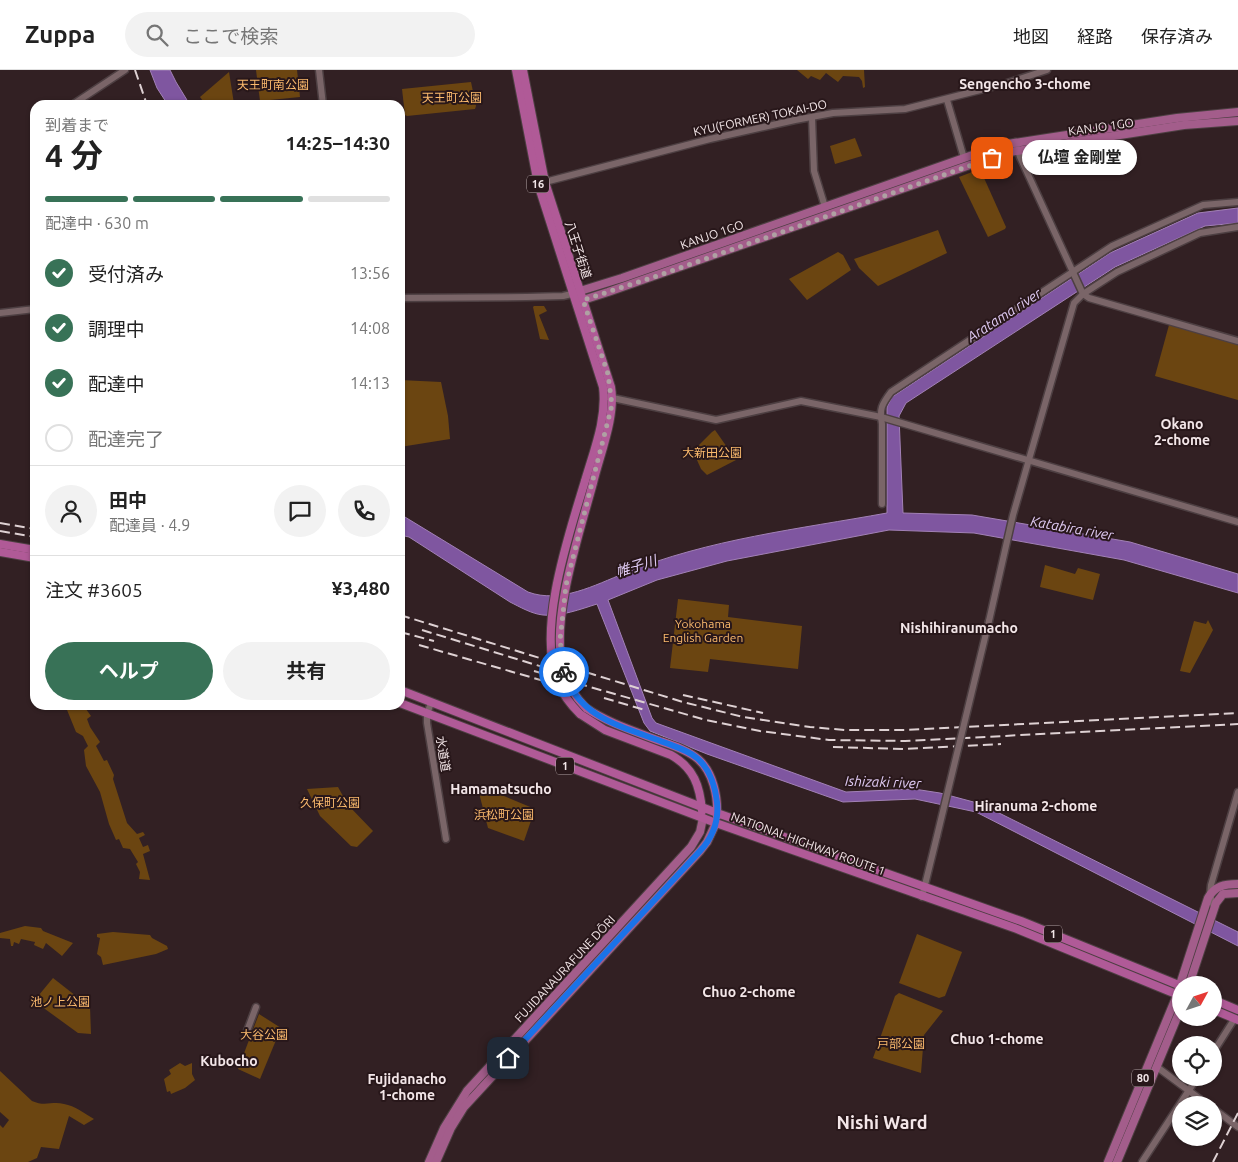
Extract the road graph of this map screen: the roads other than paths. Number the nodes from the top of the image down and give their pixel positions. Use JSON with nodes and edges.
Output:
{"nodes":[{"id":1,"x":125,"y":70,"type":"edge"},
{"id":2,"x":319,"y":70,"type":"edge"},
{"id":3,"x":516,"y":70,"type":"edge"},
{"id":4,"x":523,"y":70,"type":"edge"},
{"id":5,"x":1047,"y":70,"type":"edge"},
{"id":6,"x":80,"y":100,"type":"edge"},
{"id":7,"x":322,"y":100,"type":"edge"},
{"id":8,"x":947,"y":100,"type":"junction"},
{"id":9,"x":1238,"y":112,"type":"edge"},
{"id":10,"x":812,"y":118,"type":"junction"},
{"id":11,"x":1238,"y":121,"type":"edge"},
{"id":12,"x":1016,"y":146,"type":"junction"},
{"id":13,"x":964,"y":158,"type":"junction"},
{"id":14,"x":542,"y":183,"type":"junction"},
{"id":15,"x":1238,"y":202,"type":"edge"},
{"id":16,"x":826,"y":207,"type":"junction"},
{"id":17,"x":1238,"y":227,"type":"edge"},
{"id":18,"x":1073,"y":274,"type":"junction"},
{"id":19,"x":576,"y":293,"type":"junction"},
{"id":20,"x":1082,"y":293,"type":"junction"},
{"id":21,"x":405,"y":298,"type":"edge"},
{"id":22,"x":583,"y":300,"type":"junction"},
{"id":23,"x":30,"y":310,"type":"edge"},
{"id":24,"x":0,"y":313,"type":"edge"},
{"id":25,"x":1238,"y":341,"type":"edge"},
{"id":26,"x":604,"y":396,"type":"junction"},
{"id":27,"x":613,"y":398,"type":"junction"},
{"id":28,"x":884,"y":418,"type":"junction"},
{"id":29,"x":1028,"y":460,"type":"junction"},
{"id":30,"x":882,"y":504,"type":"dead end"},
{"id":31,"x":1238,"y":522,"type":"edge"},
{"id":32,"x":0,"y":544,"type":"edge"},
{"id":33,"x":30,"y":549,"type":"edge"},
{"id":34,"x":0,"y":552,"type":"edge"},
{"id":35,"x":30,"y":557,"type":"edge"},
{"id":36,"x":405,"y":692,"type":"edge"},
{"id":37,"x":431,"y":703,"type":"junction"},
{"id":38,"x":405,"y":705,"type":"edge"},
{"id":39,"x":426,"y":714,"type":"junction"},
{"id":40,"x":1238,"y":792,"type":"edge"},
{"id":41,"x":702,"y":807,"type":"junction"},
{"id":42,"x":717,"y":813,"type":"junction"},
{"id":43,"x":703,"y":818,"type":"junction"},
{"id":44,"x":716,"y":823,"type":"junction"},
{"id":45,"x":446,"y":839,"type":"dead end"},
{"id":46,"x":1238,"y":884,"type":"edge"},
{"id":47,"x":925,"y":887,"type":"junction"},
{"id":48,"x":1238,"y":893,"type":"edge"},
{"id":49,"x":1210,"y":895,"type":"junction"},
{"id":50,"x":922,"y":896,"type":"junction"},
{"id":51,"x":1210,"y":912,"type":"junction"},
{"id":52,"x":1202,"y":930,"type":"junction"},
{"id":53,"x":1185,"y":976,"type":"edge"},
{"id":54,"x":1191,"y":976,"type":"edge"},
{"id":55,"x":1172,"y":982,"type":"edge"},
{"id":56,"x":1172,"y":992,"type":"edge"},
{"id":57,"x":1222,"y":1003,"type":"edge"},
{"id":58,"x":256,"y":1007,"type":"dead end"},
{"id":59,"x":1238,"y":1010,"type":"edge"},
{"id":60,"x":1172,"y":1011,"type":"edge"},
{"id":61,"x":1222,"y":1013,"type":"edge"},
{"id":62,"x":1236,"y":1019,"type":"edge"},
{"id":63,"x":1174,"y":1026,"type":"edge"},
{"id":64,"x":247,"y":1031,"type":"dead end"},
{"id":65,"x":1222,"y":1039,"type":"edge"},
{"id":66,"x":1157,"y":1067,"type":"junction"},
{"id":67,"x":1191,"y":1086,"type":"edge"},
{"id":68,"x":1188,"y":1090,"type":"junction"},
{"id":69,"x":1196,"y":1096,"type":"edge"},
{"id":70,"x":1222,"y":1115,"type":"edge"},
{"id":71,"x":1238,"y":1127,"type":"edge"},
{"id":72,"x":429,"y":1162,"type":"edge"},
{"id":73,"x":436,"y":1162,"type":"edge"},
{"id":74,"x":1108,"y":1162,"type":"edge"},
{"id":75,"x":1116,"y":1162,"type":"edge"},
{"id":76,"x":1142,"y":1162,"type":"edge"}],
"edges":[{"from":1,"to":6,"type":"street"},
{"from":2,"to":7,"type":"street"},
{"from":3,"to":14,"type":"highway","name":"八王子街道","number":"16"},
{"from":4,"to":14,"type":"highway","name":"八王子街道","number":"16"},
{"from":5,"to":8,"type":"street","name":"KYU(FORMER) TOKAI-DO"},
{"from":8,"to":10,"type":"street","name":"KYU(FORMER) TOKAI-DO"},
{"from":8,"to":13,"type":"street"},
{"from":9,"to":12,"type":"main road","name":"KANJO 1GO"},
{"from":10,"to":14,"type":"street","name":"KYU(FORMER) TOKAI-DO"},
{"from":10,"to":16,"type":"street"},
{"from":11,"to":12,"type":"main road","name":"KANJO 1GO"},
{"from":12,"to":13,"type":"main road","name":"KANJO 1GO"},
{"from":12,"to":18,"type":"street"},
{"from":12,"to":22,"type":"main road","name":"KANJO 1GO"},
{"from":13,"to":16,"type":"main road","name":"KANJO 1GO"},
{"from":14,"to":19,"type":"highway","name":"八王子街道","number":"16"},
{"from":15,"to":18,"type":"street"},
{"from":16,"to":19,"type":"main road","name":"KANJO 1GO"},
{"from":17,"to":20,"type":"street"},
{"from":18,"to":20,"type":"street"},
{"from":18,"to":28,"type":"street"},
{"from":19,"to":21,"type":"street","name":"KANJO 1GO"},
{"from":19,"to":22,"type":"main road","name":"KANJO 1GO"},
{"from":19,"to":26,"type":"highway","name":"八王子街道","number":"16"},
{"from":20,"to":25,"type":"street"},
{"from":20,"to":29,"type":"street"},
{"from":22,"to":27,"type":"highway"},
{"from":23,"to":24,"type":"street"},
{"from":26,"to":27,"type":"street"},
{"from":26,"to":41,"type":"highway","name":"八王子街道","number":"16","bridge":true},
{"from":27,"to":28,"type":"street"},
{"from":27,"to":42,"type":"highway","bridge":true},
{"from":28,"to":29,"type":"street"},
{"from":28,"to":30,"type":"street"},
{"from":29,"to":31,"type":"street"},
{"from":29,"to":47,"type":"street","bridge":true},
{"from":32,"to":33,"type":"highway"},
{"from":34,"to":35,"type":"highway"},
{"from":36,"to":37,"type":"highway","number":"1"},
{"from":37,"to":39,"type":"street"},
{"from":37,"to":41,"type":"highway","number":"1"},
{"from":38,"to":39,"type":"highway","name":"NATIONAL HIGHWAY ROUTE 1","number":"1"},
{"from":39,"to":43,"type":"highway","name":"NATIONAL HIGHWAY ROUTE 1","number":"1"},
{"from":39,"to":45,"type":"street","name":"水道道"},
{"from":40,"to":49,"type":"street"},
{"from":41,"to":42,"type":"highway","number":"1"},
{"from":41,"to":43,"type":"highway","name":"八王子街道","number":"16"},
{"from":42,"to":44,"type":"highway"},
{"from":42,"to":47,"type":"highway","name":"NATIONAL HIGHWAY ROUTE 1","number":"1"},
{"from":43,"to":44,"type":"highway","name":"NATIONAL HIGHWAY ROUTE 1","number":"1"},
{"from":43,"to":72,"type":"main road","name":"FUJIDANAURAFUNE DŌRI"},
{"from":44,"to":50,"type":"highway","name":"NATIONAL HIGHWAY ROUTE 1","number":"1"},
{"from":44,"to":73,"type":"main road","name":"FUJIDANAURAFUNE DŌRI"},
{"from":46,"to":49,"type":"main road"},
{"from":47,"to":50,"type":"street"},
{"from":47,"to":55,"type":"highway","name":"NATIONAL HIGHWAY ROUTE 1","number":"1"},
{"from":48,"to":51,"type":"main road","number":"80"},
{"from":49,"to":51,"type":"main road","number":"80"},
{"from":50,"to":56,"type":"highway","name":"NATIONAL HIGHWAY ROUTE 1","number":"1"},
{"from":51,"to":52,"type":"main road","number":"80"},
{"from":52,"to":53,"type":"main road","number":"80"},
{"from":52,"to":54,"type":"main road","number":"80"},
{"from":57,"to":59,"type":"highway"},
{"from":58,"to":64,"type":"street"},
{"from":60,"to":74,"type":"main road","number":"80"},
{"from":61,"to":62,"type":"highway"},
{"from":62,"to":65,"type":"street"},
{"from":63,"to":66,"type":"main road","number":"80"},
{"from":66,"to":68,"type":"street"},
{"from":66,"to":75,"type":"main road","number":"80"},
{"from":67,"to":68,"type":"street"},
{"from":68,"to":69,"type":"street"},
{"from":68,"to":76,"type":"street"},
{"from":70,"to":71,"type":"street"}]}
